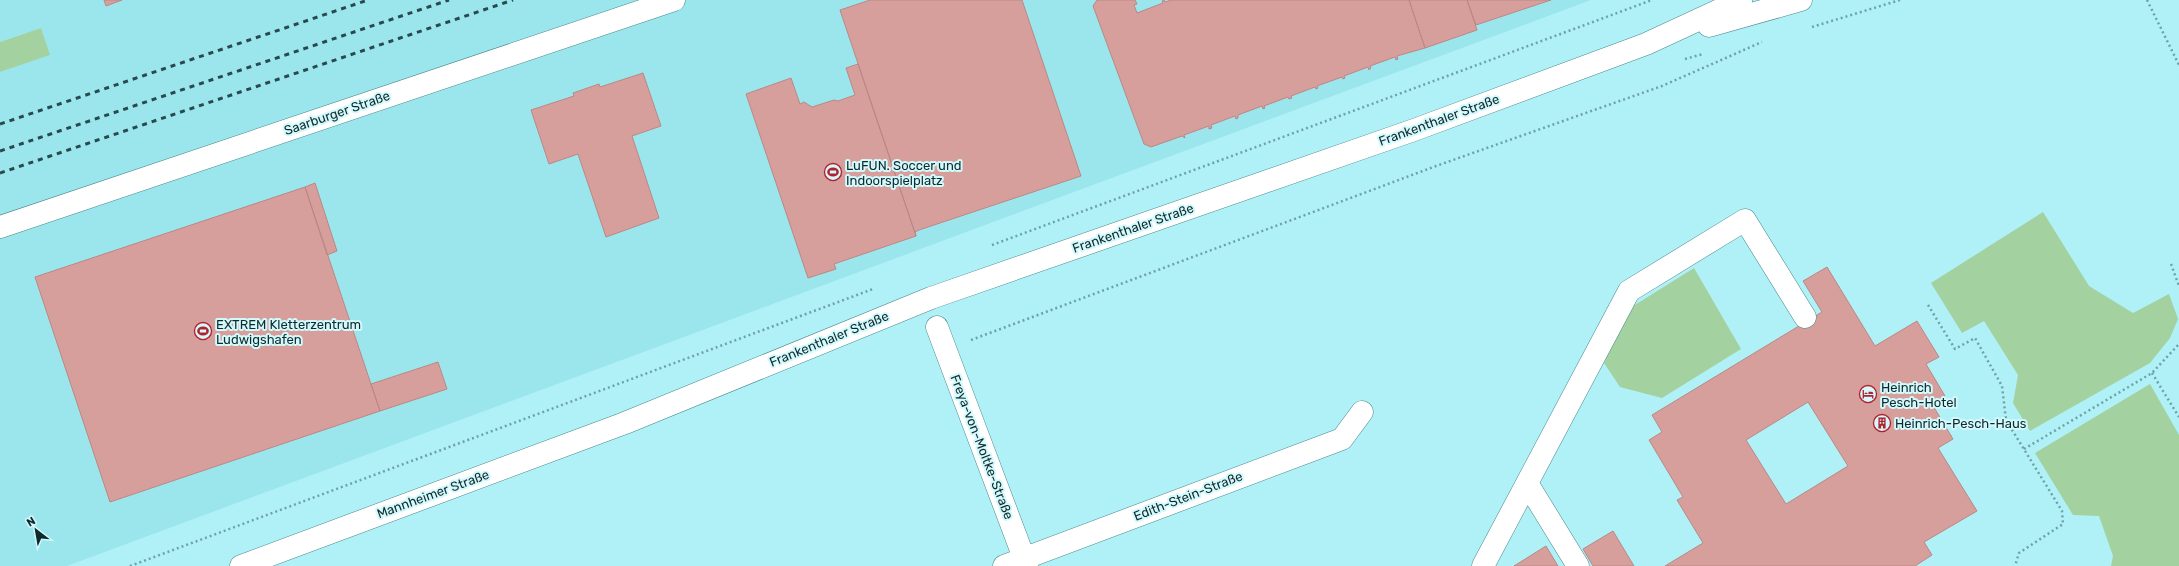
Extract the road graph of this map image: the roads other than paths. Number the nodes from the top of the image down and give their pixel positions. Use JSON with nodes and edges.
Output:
{"nodes":[{"id":1,"x":674,"y":0,"type":"edge"},
{"id":2,"x":1741,"y":0,"type":"edge"},
{"id":3,"x":1800,"y":0,"type":"edge"},
{"id":4,"x":1646,"y":44,"type":"junction"},
{"id":5,"x":0,"y":227,"type":"edge"},
{"id":6,"x":1805,"y":317,"type":"dead end"},
{"id":7,"x":937,"y":327,"type":"road end"},
{"id":8,"x":1362,"y":412,"type":"dead end"},
{"id":9,"x":625,"y":423,"type":"joint"},
{"id":10,"x":1527,"y":483,"type":"junction"},
{"id":11,"x":1026,"y":562,"type":"edge"},
{"id":12,"x":241,"y":566,"type":"edge"},
{"id":13,"x":1004,"y":566,"type":"edge"},
{"id":14,"x":1483,"y":566,"type":"edge"},
{"id":15,"x":1578,"y":566,"type":"edge"}],
"edges":[{"from":1,"to":5,"type":"street","name":"Saarburger Straße"},
{"from":2,"to":4,"type":"street","name":"Frankenthaler Straße"},
{"from":3,"to":4,"type":"street","name":"Frankenthaler Straße"},
{"from":4,"to":9,"type":"street","name":"Frankenthaler Straße"},
{"from":6,"to":10,"type":"street"},
{"from":7,"to":11,"type":"street","name":"Freya-von-Moltke-Straße"},
{"from":8,"to":11,"type":"street","name":"Edith-Stein-Straße"},
{"from":9,"to":12,"type":"street","name":"Mannheimer Straße"},
{"from":10,"to":14,"type":"street"},
{"from":10,"to":15,"type":"street"},
{"from":11,"to":13,"type":"street","name":"Edith-Stein-Straße"}]}
